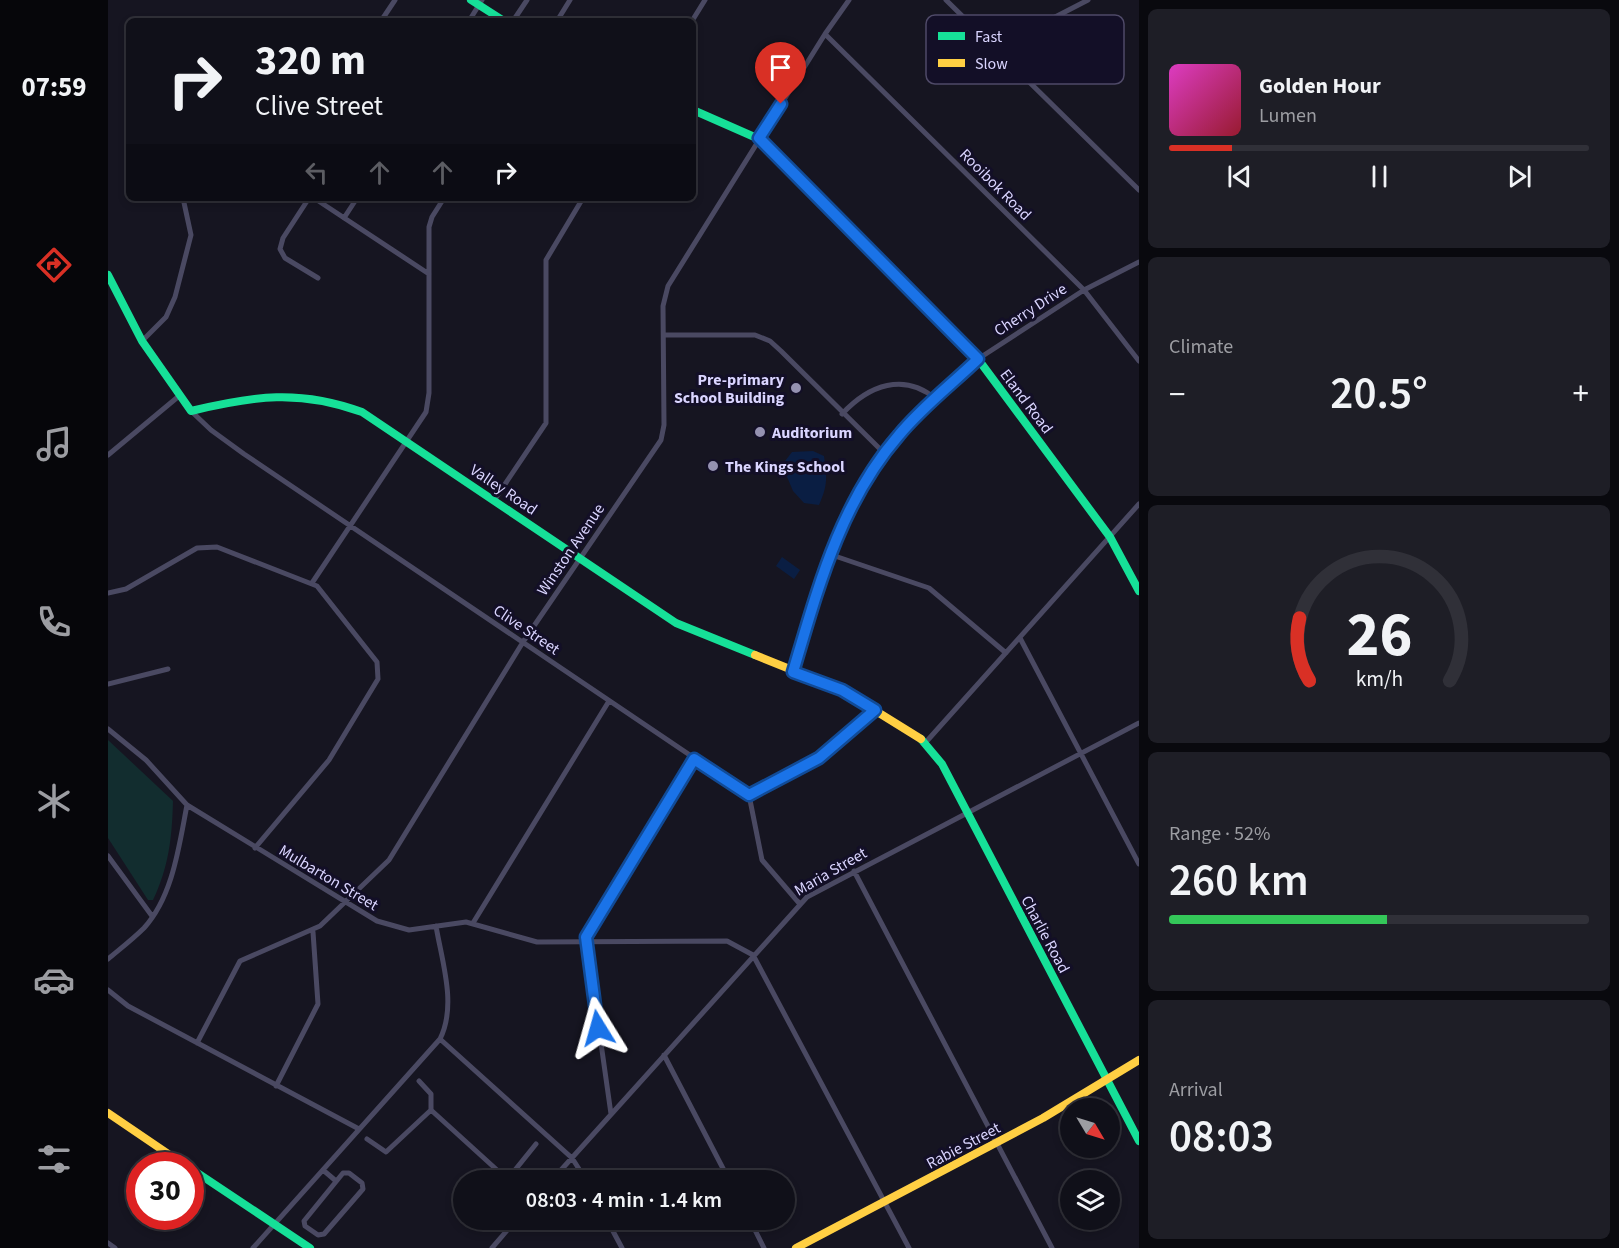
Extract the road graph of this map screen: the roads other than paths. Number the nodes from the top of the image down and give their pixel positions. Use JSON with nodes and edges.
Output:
{"nodes":[{"id":1,"x":394,"y":0,"type":"edge"},
{"id":2,"x":471,"y":0,"type":"edge"},
{"id":3,"x":527,"y":0,"type":"edge"},
{"id":4,"x":570,"y":0,"type":"edge"},
{"id":5,"x":705,"y":0,"type":"edge"},
{"id":6,"x":849,"y":0,"type":"edge"},
{"id":7,"x":946,"y":0,"type":"edge"},
{"id":8,"x":1088,"y":0,"type":"edge"},
{"id":9,"x":480,"y":2,"type":"edge"},
{"id":10,"x":961,"y":15,"type":"edge"},
{"id":11,"x":1060,"y":15,"type":"edge"},
{"id":12,"x":383,"y":18,"type":"edge"},
{"id":13,"x":471,"y":18,"type":"edge"},
{"id":14,"x":500,"y":18,"type":"edge"},
{"id":15,"x":515,"y":18,"type":"edge"},
{"id":16,"x":559,"y":18,"type":"edge"},
{"id":17,"x":694,"y":18,"type":"edge"},
{"id":18,"x":825,"y":34,"type":"junction"},
{"id":19,"x":1031,"y":84,"type":"edge"},
{"id":20,"x":696,"y":111,"type":"edge"},
{"id":21,"x":759,"y":138,"type":"junction"},
{"id":22,"x":1139,"y":190,"type":"edge"},
{"id":23,"x":184,"y":201,"type":"edge"},
{"id":24,"x":307,"y":201,"type":"edge"},
{"id":25,"x":318,"y":201,"type":"edge"},
{"id":26,"x":355,"y":201,"type":"edge"},
{"id":27,"x":442,"y":201,"type":"edge"},
{"id":28,"x":581,"y":201,"type":"edge"},
{"id":29,"x":344,"y":218,"type":"junction"},
{"id":30,"x":1139,"y":262,"type":"edge"},
{"id":31,"x":429,"y":274,"type":"junction"},
{"id":32,"x":108,"y":275,"type":"edge"},
{"id":33,"x":318,"y":278,"type":"dead end"},
{"id":34,"x":1084,"y":290,"type":"junction"},
{"id":35,"x":664,"y":335,"type":"junction"},
{"id":36,"x":142,"y":341,"type":"junction"},
{"id":37,"x":978,"y":359,"type":"junction"},
{"id":38,"x":1139,"y":361,"type":"edge"},
{"id":39,"x":179,"y":396,"type":"junction"},
{"id":40,"x":936,"y":399,"type":"junction"},
{"id":41,"x":191,"y":411,"type":"junction"},
{"id":42,"x":842,"y":414,"type":"junction"},
{"id":43,"x":408,"y":441,"type":"junction"},
{"id":44,"x":884,"y":453,"type":"junction"},
{"id":45,"x":108,"y":455,"type":"edge"},
{"id":46,"x":495,"y":499,"type":"junction"},
{"id":47,"x":1139,"y":504,"type":"edge"},
{"id":48,"x":351,"y":525,"type":"junction"},
{"id":49,"x":1110,"y":537,"type":"junction"},
{"id":50,"x":829,"y":554,"type":"junction"},
{"id":51,"x":581,"y":558,"type":"junction"},
{"id":52,"x":312,"y":583,"type":"junction"},
{"id":53,"x":1139,"y":591,"type":"edge"},
{"id":54,"x":108,"y":593,"type":"edge"},
{"id":55,"x":1020,"y":638,"type":"junction"},
{"id":56,"x":523,"y":642,"type":"junction"},
{"id":57,"x":1006,"y":653,"type":"junction"},
{"id":58,"x":168,"y":669,"type":"dead end"},
{"id":59,"x":793,"y":672,"type":"junction"},
{"id":60,"x":108,"y":684,"type":"edge"},
{"id":61,"x":609,"y":701,"type":"junction"},
{"id":62,"x":875,"y":710,"type":"junction"},
{"id":63,"x":1139,"y":723,"type":"edge"},
{"id":64,"x":108,"y":729,"type":"edge"},
{"id":65,"x":926,"y":742,"type":"junction"},
{"id":66,"x":1081,"y":753,"type":"junction"},
{"id":67,"x":694,"y":759,"type":"junction"},
{"id":68,"x":749,"y":795,"type":"junction"},
{"id":69,"x":187,"y":805,"type":"junction"},
{"id":70,"x":967,"y":812,"type":"junction"},
{"id":71,"x":255,"y":848,"type":"junction"},
{"id":72,"x":108,"y":856,"type":"edge"},
{"id":73,"x":1139,"y":864,"type":"edge"},
{"id":74,"x":854,"y":871,"type":"junction"},
{"id":75,"x":799,"y":903,"type":"junction"},
{"id":76,"x":346,"y":904,"type":"junction"},
{"id":77,"x":152,"y":916,"type":"junction"},
{"id":78,"x":473,"y":923,"type":"junction"},
{"id":79,"x":436,"y":926,"type":"junction"},
{"id":80,"x":313,"y":932,"type":"junction"},
{"id":81,"x":585,"y":942,"type":"junction"},
{"id":82,"x":753,"y":955,"type":"junction"},
{"id":83,"x":108,"y":959,"type":"edge"},
{"id":84,"x":108,"y":990,"type":"edge"},
{"id":85,"x":440,"y":1040,"type":"junction"},
{"id":86,"x":196,"y":1043,"type":"junction"},
{"id":87,"x":664,"y":1055,"type":"junction"},
{"id":88,"x":1139,"y":1060,"type":"edge"},
{"id":89,"x":1107,"y":1078,"type":"junction"},
{"id":90,"x":419,"y":1081,"type":"dead end"},
{"id":91,"x":276,"y":1086,"type":"junction"},
{"id":92,"x":431,"y":1110,"type":"junction"},
{"id":93,"x":611,"y":1114,"type":"junction"},
{"id":94,"x":108,"y":1115,"type":"edge"},
{"id":95,"x":359,"y":1129,"type":"junction"},
{"id":96,"x":367,"y":1139,"type":"dead end"},
{"id":97,"x":1139,"y":1141,"type":"edge"},
{"id":98,"x":997,"y":1142,"type":"junction"},
{"id":99,"x":536,"y":1144,"type":"dead end"},
{"id":100,"x":160,"y":1152,"type":"edge"},
{"id":101,"x":165,"y":1152,"type":"edge"},
{"id":102,"x":572,"y":1158,"type":"junction"},
{"id":103,"x":323,"y":1170,"type":"junction"},
{"id":104,"x":497,"y":1170,"type":"edge"},
{"id":105,"x":516,"y":1170,"type":"edge"},
{"id":106,"x":561,"y":1170,"type":"edge"},
{"id":107,"x":580,"y":1170,"type":"edge"},
{"id":108,"x":724,"y":1170,"type":"edge"},
{"id":109,"x":204,"y":1179,"type":"edge"},
{"id":110,"x":336,"y":1181,"type":"junction"},
{"id":111,"x":885,"y":1202,"type":"junction"},
{"id":112,"x":273,"y":1226,"type":"junction"},
{"id":113,"x":507,"y":1230,"type":"edge"},
{"id":114,"x":612,"y":1230,"type":"edge"},
{"id":115,"x":755,"y":1230,"type":"edge"},
{"id":116,"x":108,"y":1243,"type":"edge"},
{"id":117,"x":115,"y":1248,"type":"edge"},
{"id":118,"x":253,"y":1248,"type":"edge"},
{"id":119,"x":303,"y":1248,"type":"edge"},
{"id":120,"x":310,"y":1248,"type":"edge"},
{"id":121,"x":492,"y":1248,"type":"edge"},
{"id":122,"x":622,"y":1248,"type":"edge"},
{"id":123,"x":764,"y":1248,"type":"edge"},
{"id":124,"x":795,"y":1248,"type":"edge"},
{"id":125,"x":909,"y":1248,"type":"edge"},
{"id":126,"x":1052,"y":1248,"type":"edge"}],
"edges":[{"from":1,"to":12,"type":"street"},
{"from":2,"to":9,"type":"street"},
{"from":3,"to":15,"type":"street"},
{"from":4,"to":16,"type":"street"},
{"from":5,"to":17,"type":"street"},
{"from":6,"to":18,"type":"street","name":"Winston Avenue"},
{"from":7,"to":10,"type":"street"},
{"from":8,"to":11,"type":"street"},
{"from":9,"to":13,"type":"street"},
{"from":9,"to":14,"type":"street"},
{"from":18,"to":21,"type":"street","name":"Winston Avenue"},
{"from":18,"to":34,"type":"street","name":"Rooibok Road"},
{"from":19,"to":22,"type":"street"},
{"from":20,"to":21,"type":"street","name":"Eland Road"},
{"from":21,"to":35,"type":"street","name":"Winston Avenue"},
{"from":21,"to":37,"type":"street","name":"Eland Road"},
{"from":23,"to":36,"type":"street"},
{"from":24,"to":33,"type":"street"},
{"from":25,"to":29,"type":"street"},
{"from":26,"to":29,"type":"street"},
{"from":27,"to":31,"type":"street"},
{"from":28,"to":46,"type":"street"},
{"from":29,"to":31,"type":"street"},
{"from":30,"to":34,"type":"street","name":"Cherry Drive"},
{"from":31,"to":43,"type":"street"},
{"from":32,"to":36,"type":"street"},
{"from":34,"to":37,"type":"street","name":"Cherry Drive"},
{"from":34,"to":38,"type":"street","name":"Rooibok Road"},
{"from":35,"to":42,"type":"street"},
{"from":35,"to":51,"type":"street","name":"Winston Avenue"},
{"from":36,"to":39,"type":"street"},
{"from":37,"to":40,"type":"street","name":"Cherry Drive"},
{"from":37,"to":49,"type":"street","name":"Eland Road"},
{"from":39,"to":41,"type":"street"},
{"from":39,"to":45,"type":"street"},
{"from":40,"to":42,"type":"street"},
{"from":40,"to":44,"type":"street","name":"Cherry Drive"},
{"from":41,"to":43,"type":"street","name":"Valley Road"},
{"from":41,"to":48,"type":"street","name":"Clive Street"},
{"from":42,"to":44,"type":"street"},
{"from":43,"to":46,"type":"street","name":"Valley Road"},
{"from":43,"to":48,"type":"street"},
{"from":44,"to":50,"type":"street","name":"Cherry Drive"},
{"from":46,"to":51,"type":"street","name":"Valley Road"},
{"from":47,"to":49,"type":"street"},
{"from":48,"to":52,"type":"street"},
{"from":48,"to":56,"type":"street","name":"Clive Street"},
{"from":49,"to":53,"type":"street","name":"Eland Road"},
{"from":49,"to":55,"type":"street"},
{"from":50,"to":57,"type":"street"},
{"from":50,"to":59,"type":"street","name":"Cherry Drive"},
{"from":51,"to":56,"type":"street","name":"Winston Avenue"},
{"from":51,"to":59,"type":"street","name":"Valley Road"},
{"from":52,"to":54,"type":"street"},
{"from":52,"to":71,"type":"street"},
{"from":55,"to":57,"type":"street"},
{"from":55,"to":66,"type":"street"},
{"from":56,"to":61,"type":"street","name":"Clive Street"},
{"from":56,"to":76,"type":"street","name":"Winston Avenue"},
{"from":57,"to":65,"type":"street"},
{"from":58,"to":60,"type":"street"},
{"from":59,"to":62,"type":"street","name":"Valley Road"},
{"from":61,"to":67,"type":"street","name":"Clive Street"},
{"from":61,"to":78,"type":"street"},
{"from":62,"to":65,"type":"street","name":"Valley Road"},
{"from":62,"to":68,"type":"street"},
{"from":63,"to":66,"type":"street","name":"Maria Street"},
{"from":64,"to":69,"type":"street","name":"Mulbarton Street"},
{"from":65,"to":70,"type":"street","name":"Charlie Road"},
{"from":66,"to":70,"type":"street","name":"Maria Street"},
{"from":66,"to":73,"type":"street"},
{"from":67,"to":68,"type":"street","name":"Clive Street"},
{"from":67,"to":81,"type":"street"},
{"from":68,"to":75,"type":"street"},
{"from":69,"to":71,"type":"street","name":"Mulbarton Street"},
{"from":69,"to":77,"type":"street"},
{"from":70,"to":74,"type":"street","name":"Maria Street"},
{"from":70,"to":89,"type":"street","name":"Charlie Road"},
{"from":71,"to":76,"type":"street","name":"Mulbarton Street"},
{"from":72,"to":77,"type":"street"},
{"from":74,"to":75,"type":"street","name":"Maria Street"},
{"from":74,"to":98,"type":"street"},
{"from":75,"to":82,"type":"street","name":"Maria Street"},
{"from":76,"to":79,"type":"street","name":"Mulbarton Street"},
{"from":76,"to":80,"type":"street","name":"Winston Avenue"},
{"from":77,"to":83,"type":"street"},
{"from":78,"to":79,"type":"street","name":"Mulbarton Street"},
{"from":78,"to":81,"type":"street","name":"Mulbarton Street"},
{"from":79,"to":85,"type":"street"},
{"from":80,"to":86,"type":"street","name":"Winston Avenue"},
{"from":80,"to":91,"type":"street"},
{"from":81,"to":82,"type":"street","name":"Mulbarton Street"},
{"from":81,"to":93,"type":"street"},
{"from":82,"to":87,"type":"street","name":"Maria Street"},
{"from":82,"to":111,"type":"street"},
{"from":84,"to":86,"type":"street"},
{"from":85,"to":95,"type":"street"},
{"from":85,"to":102,"type":"street"},
{"from":86,"to":91,"type":"street"},
{"from":87,"to":93,"type":"street","name":"Maria Street"},
{"from":87,"to":108,"type":"street"},
{"from":88,"to":89,"type":"street","name":"Rabie Street"},
{"from":89,"to":97,"type":"street","name":"Charlie Road"},
{"from":89,"to":98,"type":"street","name":"Rabie Street"},
{"from":90,"to":92,"type":"street"},
{"from":91,"to":95,"type":"street"},
{"from":92,"to":96,"type":"street"},
{"from":92,"to":104,"type":"street"},
{"from":93,"to":102,"type":"street","name":"Maria Street"},
{"from":94,"to":100,"type":"street"},
{"from":94,"to":101,"type":"street"},
{"from":95,"to":103,"type":"street"},
{"from":98,"to":111,"type":"street","name":"Rabie Street"},
{"from":98,"to":126,"type":"street"},
{"from":99,"to":105,"type":"street"},
{"from":102,"to":106,"type":"street","name":"Maria Street"},
{"from":102,"to":107,"type":"street"},
{"from":103,"to":110,"type":"street"},
{"from":103,"to":112,"type":"street"},
{"from":109,"to":112,"type":"street"},
{"from":110,"to":110,"type":"street"},
{"from":111,"to":124,"type":"street","name":"Rabie Street"},
{"from":111,"to":125,"type":"street"},
{"from":112,"to":118,"type":"street"},
{"from":112,"to":119,"type":"street"},
{"from":112,"to":120,"type":"street"},
{"from":113,"to":121,"type":"street"},
{"from":114,"to":122,"type":"street"},
{"from":115,"to":123,"type":"street"},
{"from":116,"to":117,"type":"street"}]}
